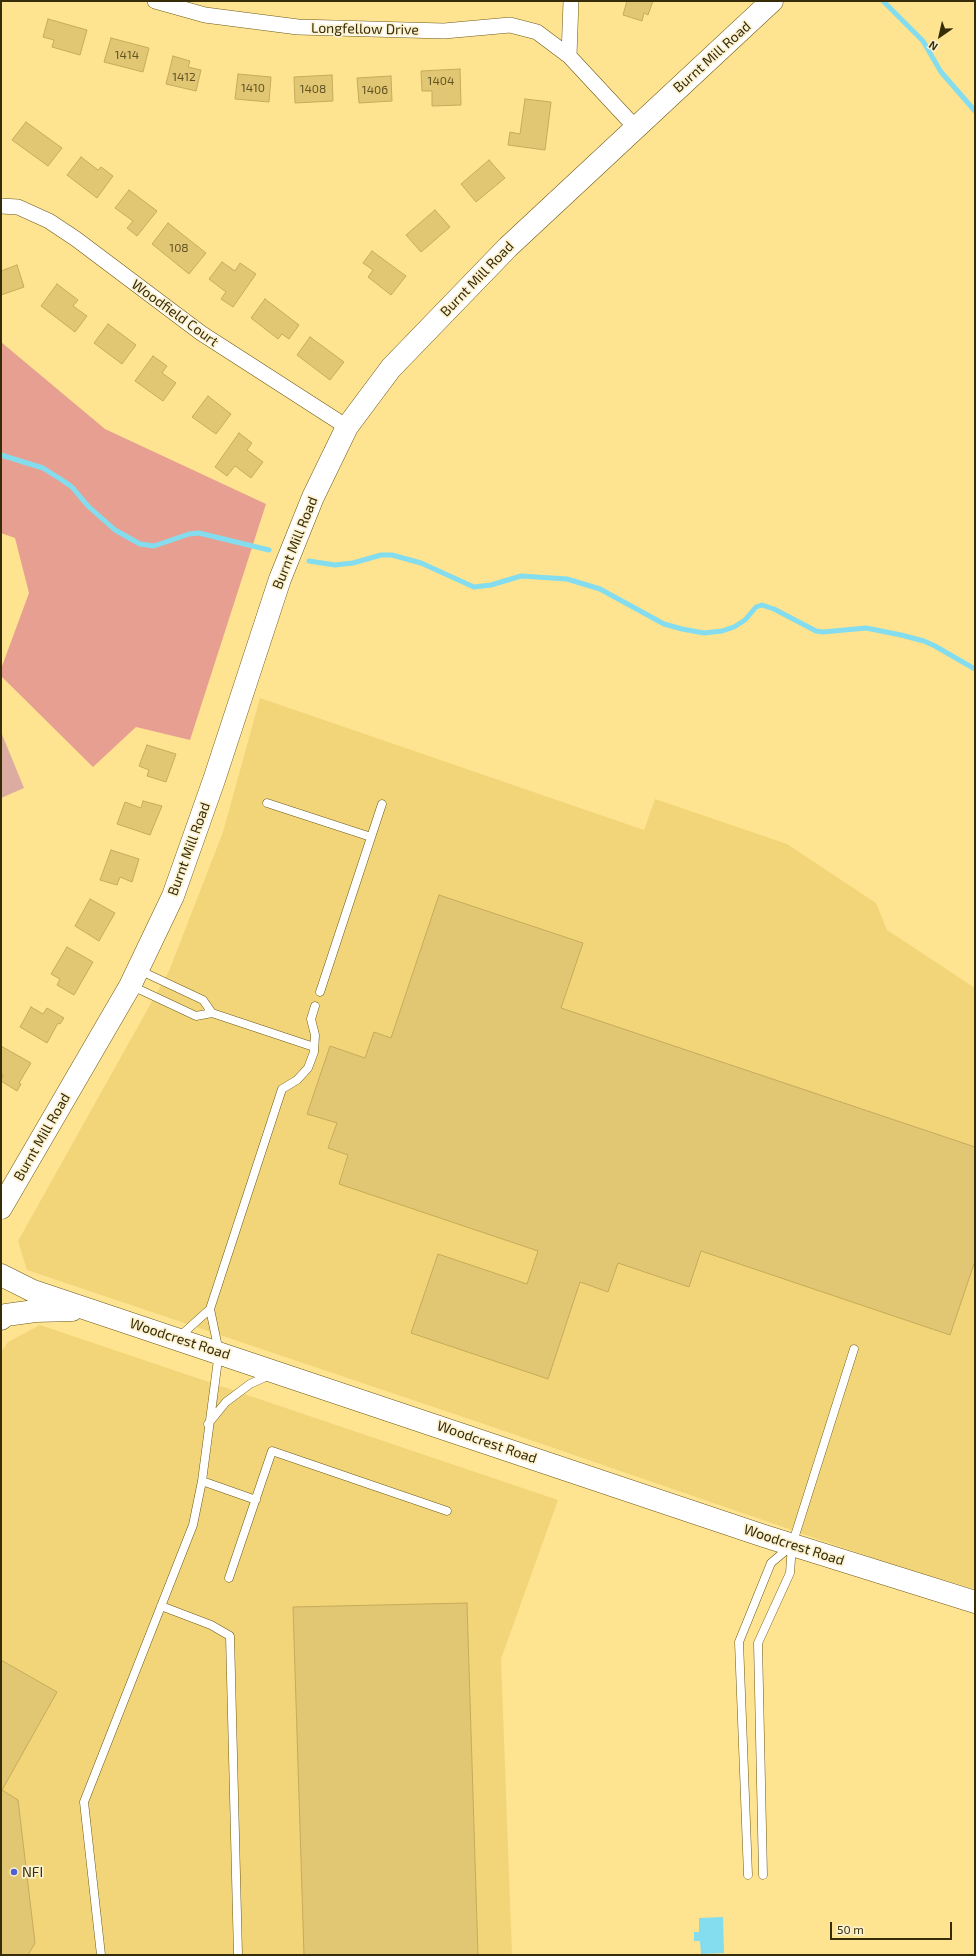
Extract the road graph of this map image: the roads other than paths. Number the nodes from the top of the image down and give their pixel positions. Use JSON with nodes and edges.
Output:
{"nodes":[{"id":1,"x":155,"y":1,"type":"edge"},
{"id":2,"x":571,"y":1,"type":"edge"},
{"id":3,"x":772,"y":1,"type":"edge"},
{"id":4,"x":569,"y":56,"type":"junction"},
{"id":5,"x":635,"y":127,"type":"junction"},
{"id":6,"x":1,"y":206,"type":"edge"},
{"id":7,"x":347,"y":427,"type":"junction"},
{"id":8,"x":266,"y":803,"type":"dead end"},
{"id":9,"x":382,"y":804,"type":"dead end"},
{"id":10,"x":371,"y":837,"type":"junction"},
{"id":11,"x":135,"y":978,"type":"junction"},
{"id":12,"x":320,"y":992,"type":"dead end"},
{"id":13,"x":315,"y":1006,"type":"dead end"},
{"id":14,"x":212,"y":1013,"type":"junction"},
{"id":15,"x":314,"y":1046,"type":"junction"},
{"id":16,"x":1,"y":1208,"type":"edge"},
{"id":17,"x":1,"y":1275,"type":"edge"},
{"id":18,"x":89,"y":1309,"type":"junction"},
{"id":19,"x":210,"y":1309,"type":"junction"},
{"id":20,"x":1,"y":1319,"type":"edge"},
{"id":21,"x":177,"y":1338,"type":"junction"},
{"id":22,"x":854,"y":1348,"type":"dead end"},
{"id":23,"x":219,"y":1352,"type":"junction"},
{"id":24,"x":277,"y":1372,"type":"junction"},
{"id":25,"x":208,"y":1425,"type":"junction"},
{"id":26,"x":202,"y":1481,"type":"junction"},
{"id":27,"x":256,"y":1500,"type":"junction"},
{"id":28,"x":447,"y":1511,"type":"dead end"},
{"id":29,"x":792,"y":1545,"type":"junction"},
{"id":30,"x":229,"y":1578,"type":"dead end"},
{"id":31,"x":975,"y":1602,"type":"edge"},
{"id":32,"x":161,"y":1606,"type":"junction"},
{"id":33,"x":748,"y":1875,"type":"dead end"},
{"id":34,"x":763,"y":1875,"type":"dead end"},
{"id":35,"x":101,"y":1955,"type":"edge"},
{"id":36,"x":238,"y":1955,"type":"edge"}],
"edges":[{"from":1,"to":4,"type":"street","name":"Longfellow Drive"},
{"from":2,"to":4,"type":"street"},
{"from":3,"to":5,"type":"main road","name":"Burnt Mill Road"},
{"from":4,"to":5,"type":"street","name":"Longfellow Drive"},
{"from":5,"to":7,"type":"main road","name":"Burnt Mill Road"},
{"from":6,"to":7,"type":"street","name":"Woodfield Court"},
{"from":7,"to":11,"type":"main road","name":"Burnt Mill Road"},
{"from":8,"to":10,"type":"lane"},
{"from":9,"to":10,"type":"lane"},
{"from":10,"to":12,"type":"lane"},
{"from":11,"to":14,"type":"lane"},
{"from":11,"to":14,"type":"lane"},
{"from":11,"to":16,"type":"main road","name":"Burnt Mill Road"},
{"from":13,"to":15,"type":"lane"},
{"from":14,"to":15,"type":"lane"},
{"from":15,"to":19,"type":"lane"},
{"from":17,"to":18,"type":"main road","name":"Woodcrest Road"},
{"from":18,"to":20,"type":"main road"},
{"from":18,"to":21,"type":"main road","name":"Woodcrest Road"},
{"from":19,"to":21,"type":"lane"},
{"from":19,"to":23,"type":"lane"},
{"from":21,"to":23,"type":"main road","name":"Woodcrest Road"},
{"from":22,"to":29,"type":"lane"},
{"from":23,"to":24,"type":"main road","name":"Woodcrest Road"},
{"from":23,"to":25,"type":"lane"},
{"from":24,"to":25,"type":"lane"},
{"from":24,"to":29,"type":"main road","name":"Woodcrest Road"},
{"from":25,"to":26,"type":"lane"},
{"from":26,"to":27,"type":"lane"},
{"from":26,"to":32,"type":"lane"},
{"from":27,"to":28,"type":"lane"},
{"from":27,"to":30,"type":"lane"},
{"from":29,"to":31,"type":"main road","name":"Woodcrest Road"},
{"from":29,"to":33,"type":"lane"},
{"from":29,"to":34,"type":"lane"},
{"from":32,"to":35,"type":"lane"},
{"from":32,"to":36,"type":"lane"}]}
